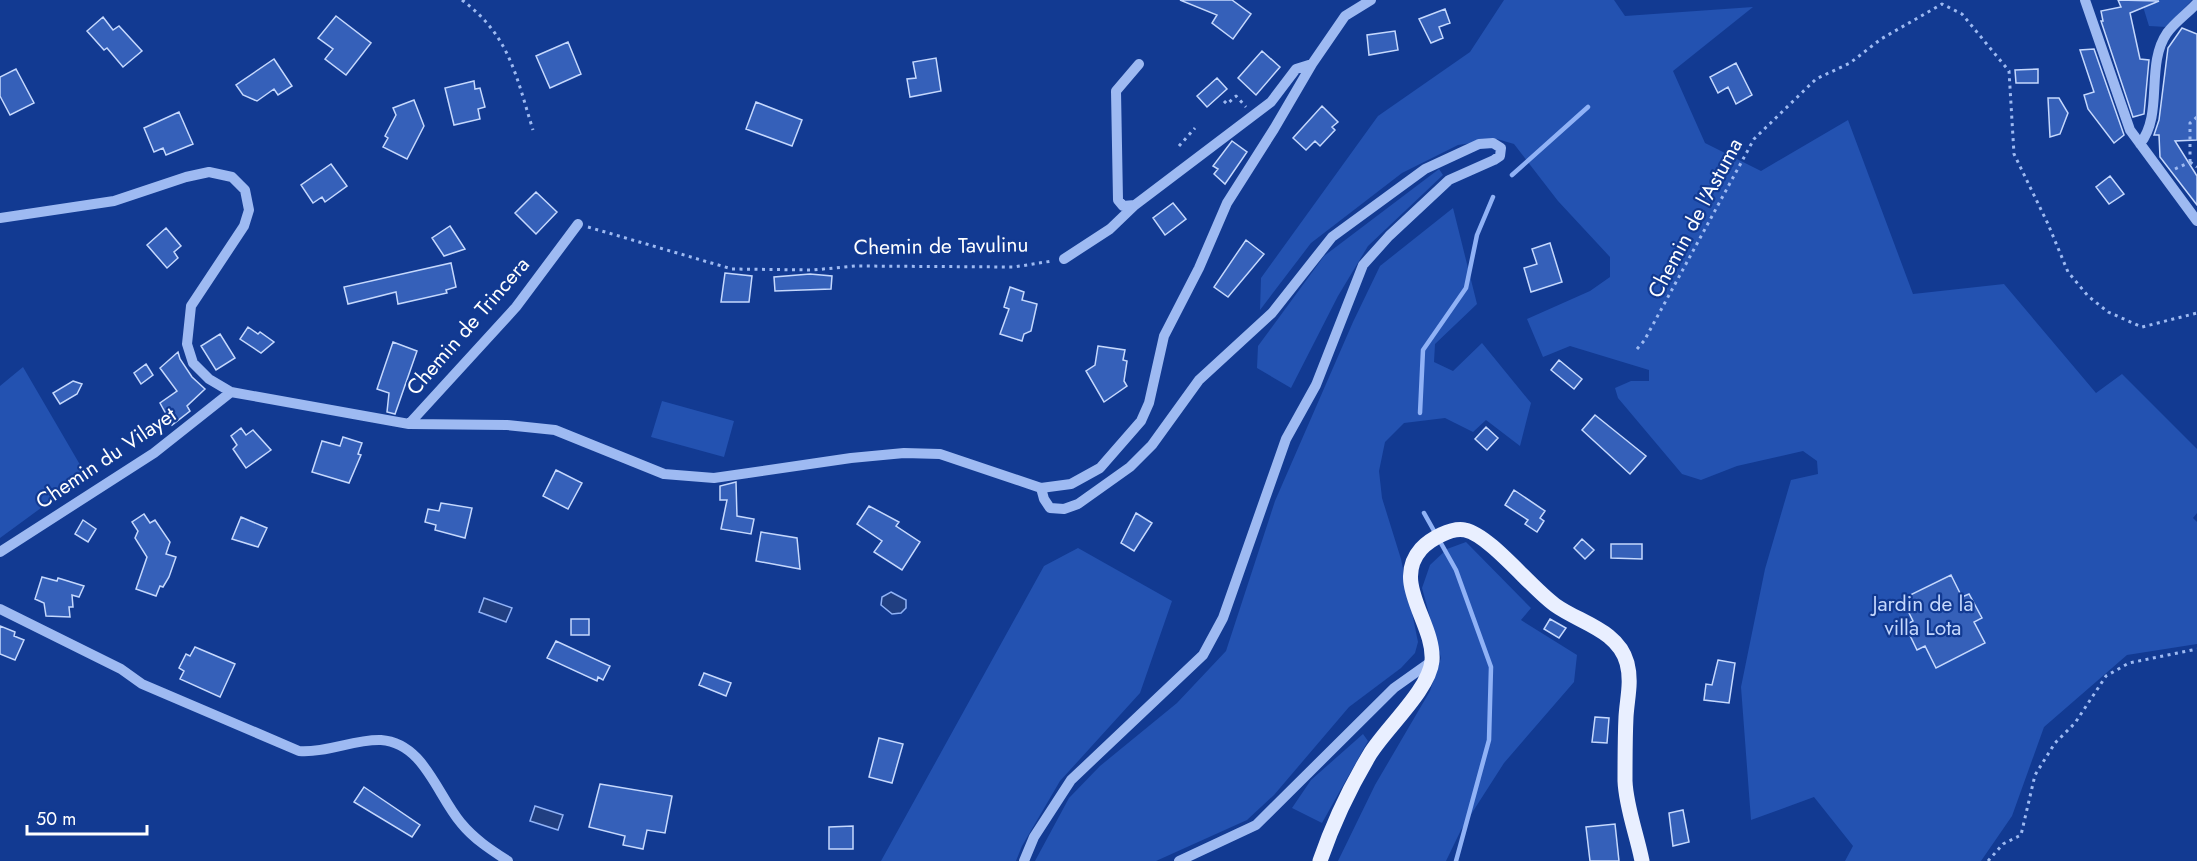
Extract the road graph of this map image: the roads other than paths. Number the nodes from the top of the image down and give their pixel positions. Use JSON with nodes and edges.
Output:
{"nodes":[{"id":1,"x":1371,"y":0,"type":"edge"},
{"id":2,"x":2085,"y":0,"type":"edge"},
{"id":3,"x":2197,"y":3,"type":"edge"},
{"id":4,"x":1139,"y":64,"type":"dead end"},
{"id":5,"x":1312,"y":64,"type":"junction"},
{"id":6,"x":2140,"y":144,"type":"junction"},
{"id":7,"x":1135,"y":205,"type":"junction"},
{"id":8,"x":0,"y":218,"type":"edge"},
{"id":9,"x":2197,"y":221,"type":"edge"},
{"id":10,"x":578,"y":224,"type":"road end"},
{"id":11,"x":1064,"y":259,"type":"road end"},
{"id":12,"x":231,"y":392,"type":"junction"},
{"id":13,"x":409,"y":424,"type":"junction"},
{"id":14,"x":1041,"y":488,"type":"junction"},
{"id":15,"x":0,"y":552,"type":"edge"},
{"id":16,"x":0,"y":609,"type":"edge"},
{"id":17,"x":1432,"y":661,"type":"junction"},
{"id":18,"x":508,"y":861,"type":"edge"},
{"id":19,"x":1024,"y":861,"type":"edge"},
{"id":20,"x":1179,"y":861,"type":"edge"},
{"id":21,"x":1320,"y":861,"type":"edge"},
{"id":22,"x":1642,"y":861,"type":"edge"}],
"edges":[{"from":1,"to":5,"type":"street"},
{"from":2,"to":6,"type":"street"},
{"from":3,"to":6,"type":"street"},
{"from":4,"to":7,"type":"street"},
{"from":5,"to":7,"type":"street"},
{"from":5,"to":14,"type":"street"},
{"from":6,"to":9,"type":"street"},
{"from":7,"to":11,"type":"street"},
{"from":8,"to":12,"type":"street"},
{"from":10,"to":13,"type":"street","name":"Chemin de Trincera"},
{"from":12,"to":13,"type":"street"},
{"from":12,"to":15,"type":"street","name":"Chemin du Vilayet"},
{"from":13,"to":14,"type":"street"},
{"from":14,"to":19,"type":"street"},
{"from":16,"to":18,"type":"street"},
{"from":17,"to":20,"type":"street"},
{"from":17,"to":21,"type":"main road"},
{"from":17,"to":22,"type":"main road"}]}
